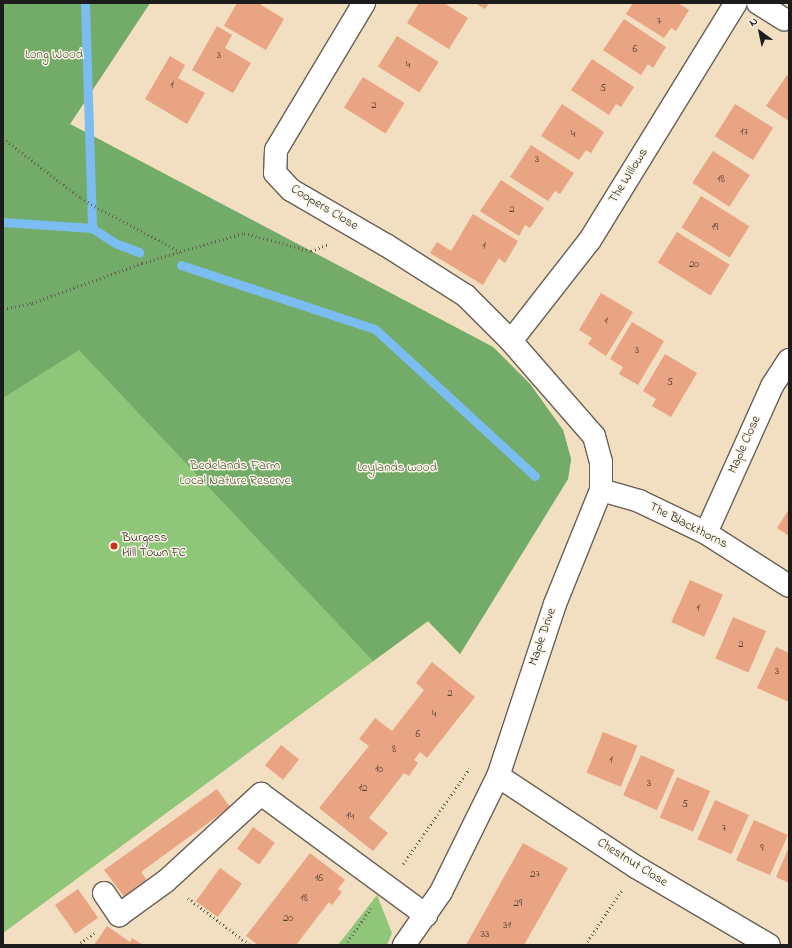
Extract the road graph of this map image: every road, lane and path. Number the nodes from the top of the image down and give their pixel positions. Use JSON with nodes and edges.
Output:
{"nodes":[{"id":1,"x":364,"y":3,"type":"edge"},
{"id":2,"x":736,"y":3,"type":"edge"},
{"id":3,"x":758,"y":3,"type":"edge"},
{"id":4,"x":784,"y":19,"type":"dead end"},
{"id":5,"x":3,"y":138,"type":"edge"},
{"id":6,"x":92,"y":205,"type":"dead end"},
{"id":7,"x":103,"y":211,"type":"junction"},
{"id":8,"x":360,"y":230,"type":"junction"},
{"id":9,"x":181,"y":252,"type":"junction"},
{"id":10,"x":3,"y":309,"type":"edge"},
{"id":11,"x":511,"y":341,"type":"junction"},
{"id":12,"x":789,"y":360,"type":"edge"},
{"id":13,"x":601,"y":490,"type":"junction"},
{"id":14,"x":706,"y":533,"type":"junction"},
{"id":15,"x":789,"y":586,"type":"edge"},
{"id":16,"x":473,"y":762,"type":"dead end"},
{"id":17,"x":498,"y":776,"type":"junction"},
{"id":18,"x":636,"y":867,"type":"junction"},
{"id":19,"x":166,"y":881,"type":"junction"},
{"id":20,"x":388,"y":885,"type":"junction"},
{"id":21,"x":104,"y":893,"type":"dead end"},
{"id":22,"x":426,"y":915,"type":"junction"},
{"id":23,"x":250,"y":945,"type":"edge"},
{"id":24,"x":345,"y":945,"type":"edge"},
{"id":25,"x":404,"y":945,"type":"edge"},
{"id":26,"x":585,"y":945,"type":"edge"},
{"id":27,"x":769,"y":945,"type":"edge"}],
"edges":[{"from":1,"to":8,"type":"street","name":"Coopers Close"},
{"from":2,"to":11,"type":"street","name":"The Willows"},
{"from":3,"to":4,"type":"street"},
{"from":5,"to":7,"type":"path"},
{"from":6,"to":7,"type":"path"},
{"from":7,"to":9,"type":"path"},
{"from":8,"to":9,"type":"path"},
{"from":8,"to":11,"type":"street","name":"Coopers Close"},
{"from":9,"to":10,"type":"path"},
{"from":11,"to":13,"type":"street","name":"Maple Drive"},
{"from":12,"to":14,"type":"street","name":"Maple Close"},
{"from":13,"to":14,"type":"street","name":"The Blackthorns"},
{"from":13,"to":17,"type":"street","name":"Maple Drive"},
{"from":14,"to":15,"type":"street","name":"The Blackthorns"},
{"from":16,"to":20,"type":"path"},
{"from":17,"to":18,"type":"street","name":"Chestnut Close"},
{"from":17,"to":22,"type":"street","name":"Maple Drive"},
{"from":18,"to":26,"type":"path"},
{"from":18,"to":27,"type":"street","name":"Chestnut Close"},
{"from":19,"to":20,"type":"street"},
{"from":19,"to":21,"type":"street"},
{"from":19,"to":23,"type":"path"},
{"from":20,"to":22,"type":"street"},
{"from":20,"to":24,"type":"path"},
{"from":22,"to":25,"type":"street","name":"Maple Drive"}]}
